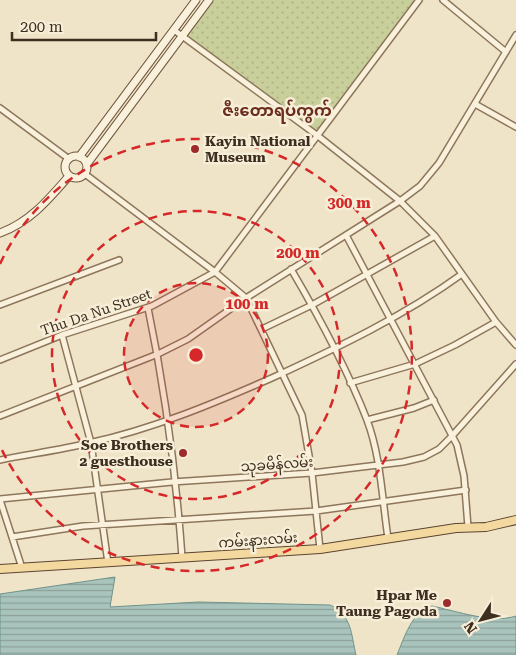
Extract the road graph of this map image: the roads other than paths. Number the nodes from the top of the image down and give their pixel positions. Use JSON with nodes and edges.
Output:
{"nodes":[{"id":1,"x":196,"y":0,"type":"edge"},
{"id":2,"x":209,"y":0,"type":"edge"},
{"id":3,"x":419,"y":0,"type":"edge"},
{"id":4,"x":442,"y":0,"type":"edge"},
{"id":5,"x":174,"y":30,"type":"junction"},
{"id":6,"x":516,"y":35,"type":"edge"},
{"id":7,"x":182,"y":36,"type":"junction"},
{"id":8,"x":506,"y":52,"type":"junction"},
{"id":9,"x":124,"y":97,"type":"junction"},
{"id":10,"x":132,"y":104,"type":"junction"},
{"id":11,"x":475,"y":104,"type":"junction"},
{"id":12,"x":0,"y":108,"type":"edge"},
{"id":13,"x":516,"y":127,"type":"edge"},
{"id":14,"x":318,"y":136,"type":"junction"},
{"id":15,"x":79,"y":157,"type":"junction"},
{"id":16,"x":69,"y":159,"type":"junction"},
{"id":17,"x":87,"y":164,"type":"junction"},
{"id":18,"x":85,"y":174,"type":"junction"},
{"id":19,"x":70,"y":176,"type":"junction"},
{"id":20,"x":400,"y":201,"type":"junction"},
{"id":21,"x":0,"y":233,"type":"edge"},
{"id":22,"x":346,"y":235,"type":"junction"},
{"id":23,"x":436,"y":236,"type":"junction"},
{"id":24,"x":119,"y":260,"type":"dead end"},
{"id":25,"x":291,"y":269,"type":"junction"},
{"id":26,"x":216,"y":272,"type":"junction"},
{"id":27,"x":368,"y":274,"type":"junction"},
{"id":28,"x":462,"y":274,"type":"junction"},
{"id":29,"x":246,"y":298,"type":"junction"},
{"id":30,"x":0,"y":305,"type":"edge"},
{"id":31,"x":312,"y":305,"type":"junction"},
{"id":32,"x":148,"y":308,"type":"junction"},
{"id":33,"x":392,"y":319,"type":"junction"},
{"id":34,"x":496,"y":322,"type":"junction"},
{"id":35,"x":262,"y":330,"type":"junction"},
{"id":36,"x":62,"y":335,"type":"junction"},
{"id":37,"x":516,"y":345,"type":"edge"},
{"id":38,"x":334,"y":350,"type":"junction"},
{"id":39,"x":158,"y":354,"type":"junction"},
{"id":40,"x":0,"y":360,"type":"edge"},
{"id":41,"x":415,"y":364,"type":"junction"},
{"id":42,"x":516,"y":364,"type":"edge"},
{"id":43,"x":283,"y":373,"type":"junction"},
{"id":44,"x":350,"y":383,"type":"junction"},
{"id":45,"x":74,"y":387,"type":"junction"},
{"id":46,"x":434,"y":400,"type":"junction"},
{"id":47,"x":0,"y":416,"type":"edge"},
{"id":48,"x":167,"y":420,"type":"junction"},
{"id":49,"x":367,"y":420,"type":"junction"},
{"id":50,"x":452,"y":436,"type":"junction"},
{"id":51,"x":90,"y":443,"type":"junction"},
{"id":52,"x":0,"y":460,"type":"edge"},
{"id":53,"x":378,"y":465,"type":"junction"},
{"id":54,"x":312,"y":473,"type":"junction"},
{"id":55,"x":176,"y":482,"type":"junction"},
{"id":56,"x":99,"y":489,"type":"junction"},
{"id":57,"x":466,"y":490,"type":"junction"},
{"id":58,"x":0,"y":500,"type":"edge"},
{"id":59,"x":383,"y":502,"type":"junction"},
{"id":60,"x":316,"y":511,"type":"junction"},
{"id":61,"x":179,"y":519,"type":"junction"},
{"id":62,"x":516,"y":520,"type":"edge"},
{"id":63,"x":103,"y":524,"type":"junction"},
{"id":64,"x":468,"y":527,"type":"junction"},
{"id":65,"x":12,"y":538,"type":"junction"},
{"id":66,"x":388,"y":538,"type":"junction"},
{"id":67,"x":320,"y":549,"type":"junction"},
{"id":68,"x":182,"y":557,"type":"junction"},
{"id":69,"x":108,"y":562,"type":"junction"},
{"id":70,"x":22,"y":568,"type":"junction"},
{"id":71,"x":0,"y":569,"type":"edge"}],
"edges":[{"from":1,"to":5,"type":"street"},
{"from":2,"to":7,"type":"street"},
{"from":3,"to":14,"type":"street","name":"Thu Da Nu Street"},
{"from":4,"to":8,"type":"street"},
{"from":5,"to":7,"type":"street"},
{"from":5,"to":9,"type":"street"},
{"from":6,"to":8,"type":"street"},
{"from":7,"to":10,"type":"street"},
{"from":7,"to":14,"type":"street"},
{"from":8,"to":11,"type":"street"},
{"from":9,"to":10,"type":"street"},
{"from":9,"to":15,"type":"street"},
{"from":10,"to":17,"type":"street"},
{"from":11,"to":13,"type":"street"},
{"from":11,"to":20,"type":"street"},
{"from":12,"to":16,"type":"street"},
{"from":14,"to":20,"type":"street"},
{"from":14,"to":26,"type":"street","name":"Thu Da Nu Street"},
{"from":15,"to":16,"type":"street"},
{"from":15,"to":17,"type":"street"},
{"from":16,"to":19,"type":"street"},
{"from":17,"to":18,"type":"street"},
{"from":18,"to":19,"type":"street"},
{"from":18,"to":26,"type":"street"},
{"from":19,"to":21,"type":"street"},
{"from":20,"to":22,"type":"street"},
{"from":20,"to":23,"type":"street"},
{"from":22,"to":25,"type":"street"},
{"from":22,"to":27,"type":"street"},
{"from":23,"to":27,"type":"street"},
{"from":23,"to":28,"type":"street"},
{"from":24,"to":30,"type":"street"},
{"from":25,"to":29,"type":"street"},
{"from":25,"to":31,"type":"street"},
{"from":26,"to":29,"type":"street"},
{"from":26,"to":32,"type":"street","name":"Thu Da Nu Street"},
{"from":27,"to":31,"type":"street"},
{"from":27,"to":33,"type":"street"},
{"from":28,"to":33,"type":"street"},
{"from":28,"to":34,"type":"street"},
{"from":29,"to":35,"type":"street"},
{"from":29,"to":39,"type":"street"},
{"from":31,"to":35,"type":"street"},
{"from":31,"to":38,"type":"street"},
{"from":32,"to":36,"type":"street","name":"Thu Da Nu Street"},
{"from":32,"to":39,"type":"street"},
{"from":33,"to":38,"type":"street"},
{"from":33,"to":41,"type":"street"},
{"from":34,"to":37,"type":"street"},
{"from":34,"to":41,"type":"street"},
{"from":35,"to":43,"type":"street"},
{"from":36,"to":40,"type":"street","name":"Thu Da Nu Street"},
{"from":36,"to":45,"type":"street"},
{"from":38,"to":43,"type":"street"},
{"from":38,"to":44,"type":"street"},
{"from":39,"to":45,"type":"street"},
{"from":39,"to":48,"type":"street"},
{"from":41,"to":44,"type":"street"},
{"from":41,"to":46,"type":"street"},
{"from":42,"to":50,"type":"street","name":"သုခမိန်လမ်း"},
{"from":43,"to":48,"type":"street"},
{"from":43,"to":54,"type":"street"},
{"from":44,"to":49,"type":"street"},
{"from":45,"to":47,"type":"street"},
{"from":45,"to":51,"type":"street"},
{"from":46,"to":49,"type":"street"},
{"from":46,"to":50,"type":"street"},
{"from":48,"to":51,"type":"street"},
{"from":48,"to":55,"type":"street"},
{"from":49,"to":53,"type":"street"},
{"from":50,"to":53,"type":"street","name":"သုခမိန်လမ်း"},
{"from":50,"to":57,"type":"street"},
{"from":51,"to":52,"type":"street"},
{"from":51,"to":56,"type":"street"},
{"from":53,"to":54,"type":"street","name":"သုခမိန်လမ်း"},
{"from":53,"to":59,"type":"street"},
{"from":54,"to":55,"type":"street","name":"သုခမိန်လမ်း"},
{"from":54,"to":60,"type":"street"},
{"from":55,"to":56,"type":"street","name":"သုခမိန်လမ်း"},
{"from":55,"to":61,"type":"street"},
{"from":56,"to":58,"type":"street","name":"သုခမိန်လမ်း"},
{"from":56,"to":63,"type":"street"},
{"from":57,"to":59,"type":"street"},
{"from":57,"to":64,"type":"street"},
{"from":58,"to":65,"type":"street"},
{"from":59,"to":60,"type":"street"},
{"from":59,"to":66,"type":"street"},
{"from":60,"to":61,"type":"street"},
{"from":60,"to":67,"type":"street"},
{"from":61,"to":63,"type":"street"},
{"from":61,"to":68,"type":"street"},
{"from":62,"to":64,"type":"main road","name":"ကမ်းနားလမ်း"},
{"from":63,"to":65,"type":"street"},
{"from":63,"to":69,"type":"street"},
{"from":64,"to":66,"type":"main road","name":"ကမ်းနားလမ်း"},
{"from":65,"to":70,"type":"street"},
{"from":66,"to":67,"type":"main road","name":"ကမ်းနားလမ်း"},
{"from":67,"to":68,"type":"main road","name":"ကမ်းနားလမ်း"},
{"from":68,"to":69,"type":"main road","name":"ကမ်းနားလမ်း"},
{"from":69,"to":70,"type":"main road","name":"ကမ်းနားလမ်း"},
{"from":70,"to":71,"type":"main road","name":"ကမ်းနားလမ်း"}]}
